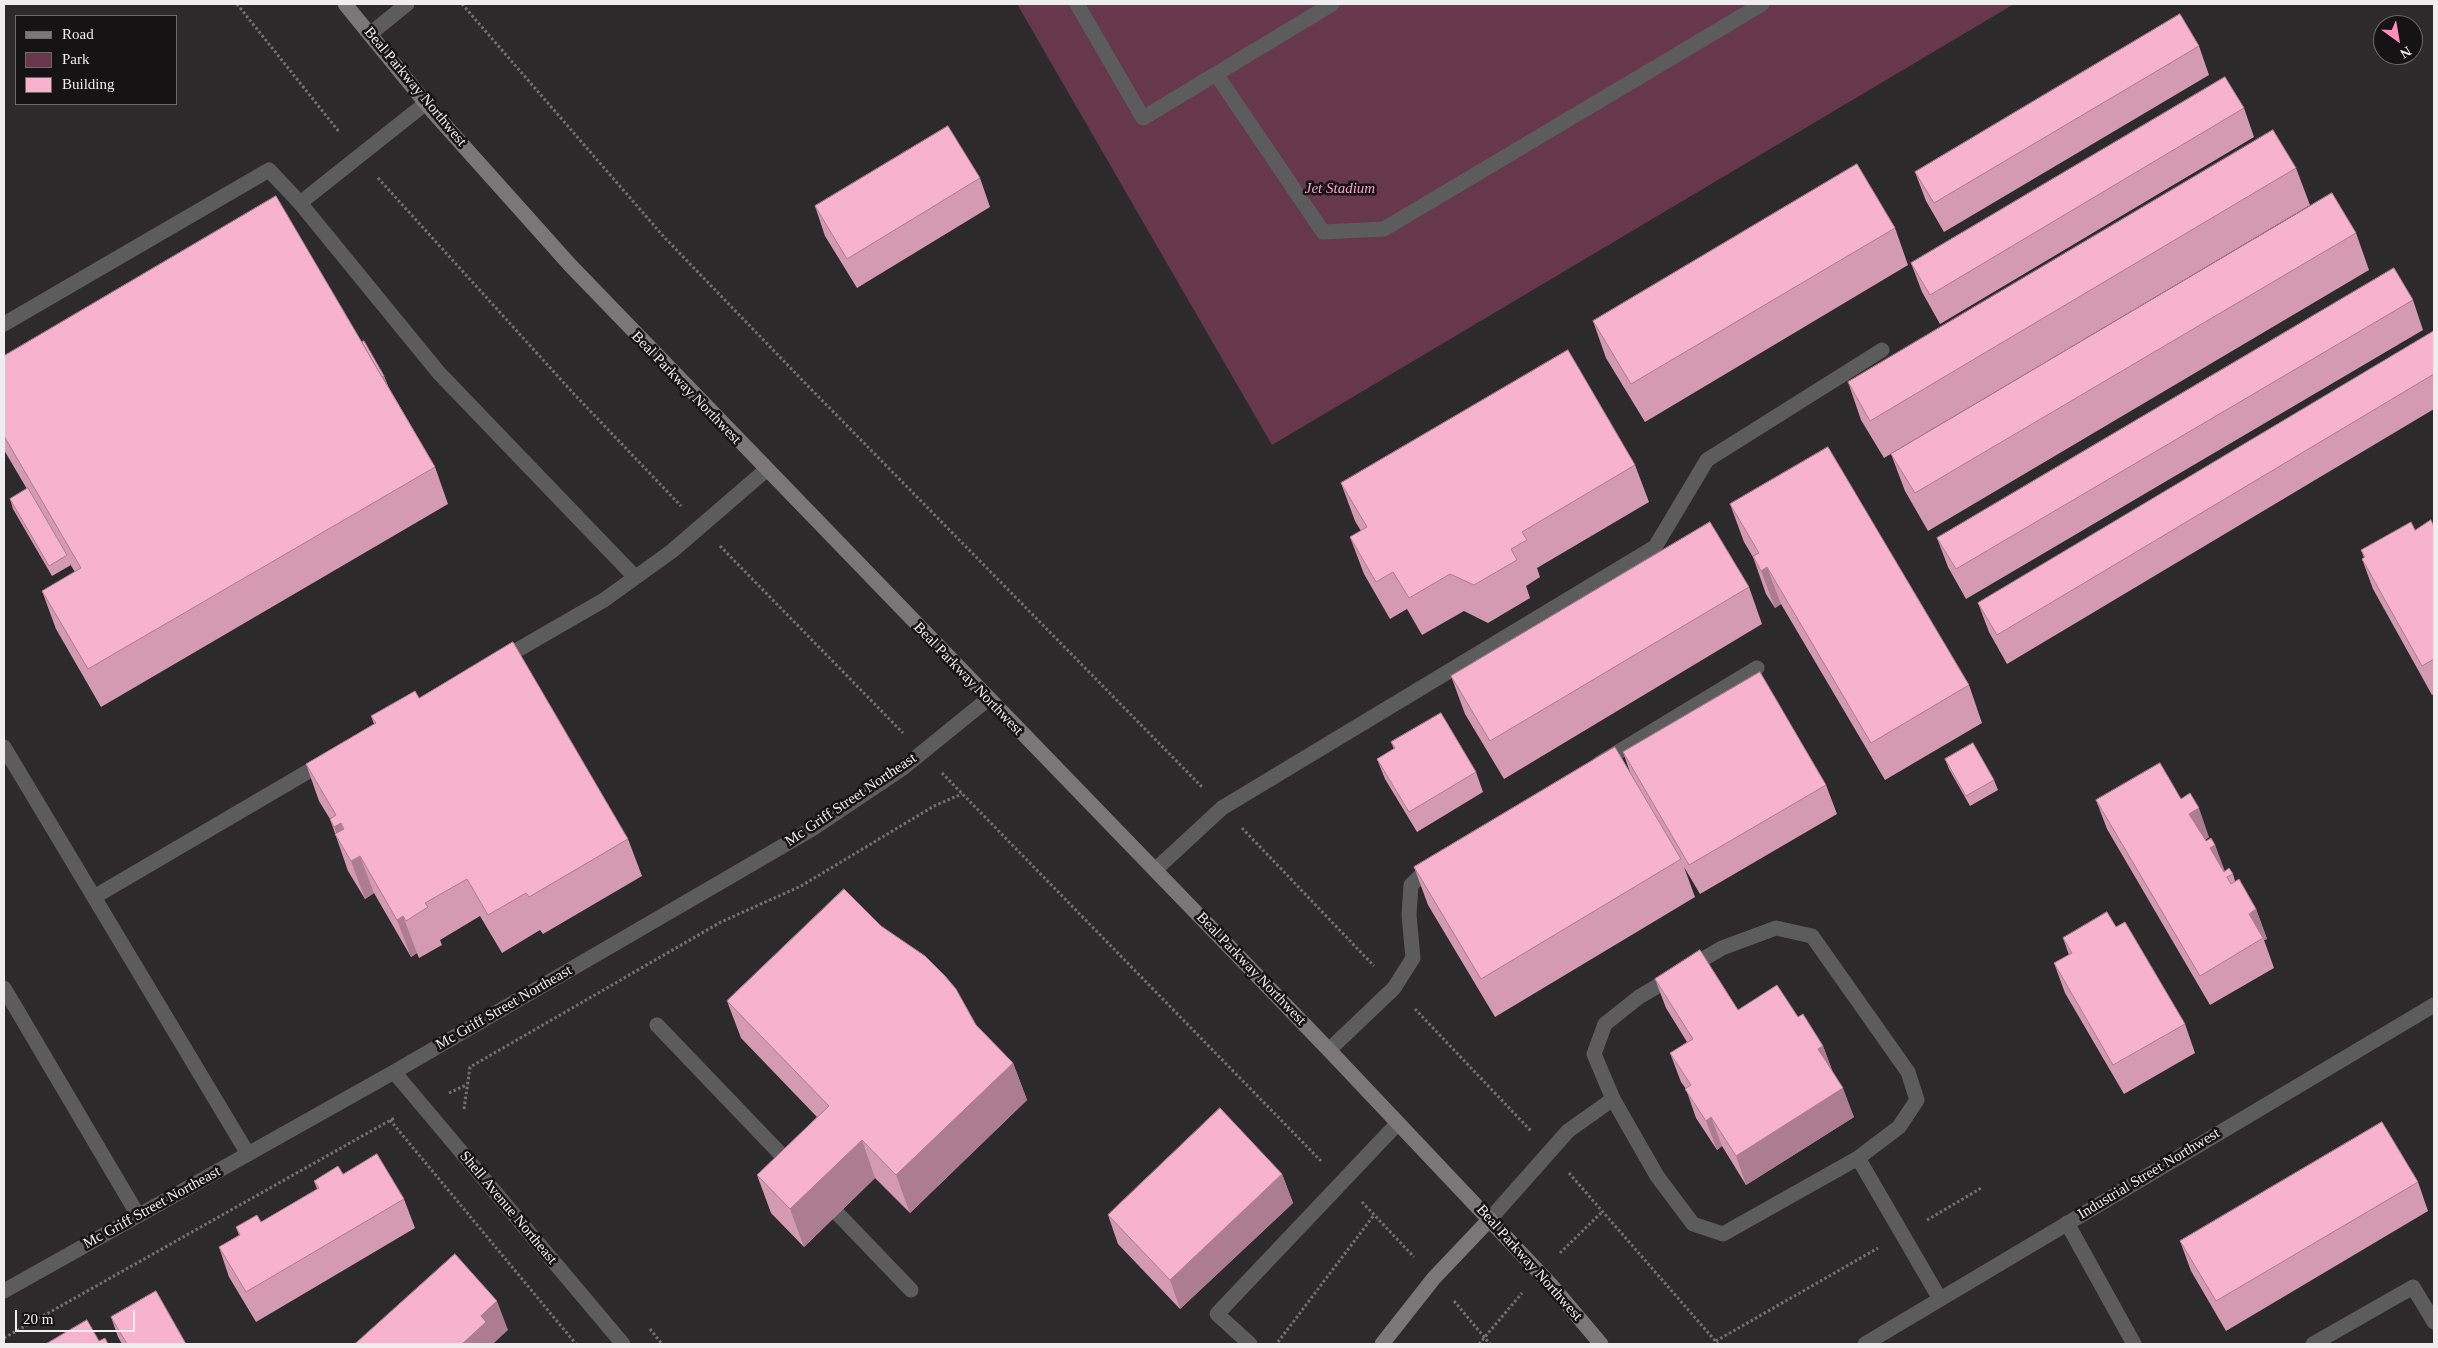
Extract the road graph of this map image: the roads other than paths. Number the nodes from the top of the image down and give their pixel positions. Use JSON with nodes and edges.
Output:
{"nodes":[{"id":1,"x":345,"y":4,"type":"edge"},
{"id":2,"x":407,"y":4,"type":"edge"},
{"id":3,"x":1077,"y":4,"type":"edge"},
{"id":4,"x":1332,"y":4,"type":"edge"},
{"id":5,"x":1762,"y":4,"type":"edge"},
{"id":6,"x":370,"y":34,"type":"junction"},
{"id":7,"x":1216,"y":74,"type":"junction"},
{"id":8,"x":426,"y":103,"type":"junction"},
{"id":9,"x":300,"y":203,"type":"junction"},
{"id":10,"x":4,"y":324,"type":"edge"},
{"id":11,"x":1882,"y":350,"type":"dead end"},
{"id":12,"x":766,"y":470,"type":"junction"},
{"id":13,"x":635,"y":577,"type":"junction"},
{"id":14,"x":489,"y":666,"type":"edge"},
{"id":15,"x":1757,"y":668,"type":"dead end"},
{"id":16,"x":988,"y":699,"type":"junction"},
{"id":17,"x":4,"y":748,"type":"edge"},
{"id":18,"x":336,"y":756,"type":"edge"},
{"id":19,"x":1588,"y":770,"type":"edge"},
{"id":20,"x":1444,"y":856,"type":"edge"},
{"id":21,"x":1155,"y":870,"type":"junction"},
{"id":22,"x":94,"y":896,"type":"junction"},
{"id":23,"x":4,"y":988,"type":"edge"},
{"id":24,"x":2434,"y":1005,"type":"edge"},
{"id":25,"x":658,"y":1025,"type":"dead end"},
{"id":26,"x":1329,"y":1050,"type":"junction"},
{"id":27,"x":394,"y":1072,"type":"junction"},
{"id":28,"x":1613,"y":1099,"type":"junction"},
{"id":29,"x":1398,"y":1123,"type":"junction"},
{"id":30,"x":248,"y":1154,"type":"junction"},
{"id":31,"x":1858,"y":1158,"type":"junction"},
{"id":32,"x":805,"y":1179,"type":"edge"},
{"id":33,"x":838,"y":1214,"type":"dead end"},
{"id":34,"x":138,"y":1215,"type":"junction"},
{"id":35,"x":1490,"y":1219,"type":"junction"},
{"id":36,"x":2067,"y":1223,"type":"junction"},
{"id":37,"x":911,"y":1290,"type":"dead end"},
{"id":38,"x":4,"y":1291,"type":"edge"},
{"id":39,"x":1940,"y":1299,"type":"junction"},
{"id":40,"x":2434,"y":1322,"type":"edge"},
{"id":41,"x":621,"y":1343,"type":"edge"},
{"id":42,"x":1250,"y":1344,"type":"edge"},
{"id":43,"x":1382,"y":1344,"type":"edge"},
{"id":44,"x":1601,"y":1344,"type":"edge"},
{"id":45,"x":1865,"y":1344,"type":"edge"},
{"id":46,"x":2134,"y":1344,"type":"edge"},
{"id":47,"x":2313,"y":1344,"type":"edge"}],
"edges":[{"from":1,"to":6,"type":"main road","name":"Beal Parkway Northwest"},
{"from":2,"to":6,"type":"street"},
{"from":3,"to":7,"type":"street"},
{"from":4,"to":7,"type":"street"},
{"from":5,"to":7,"type":"street"},
{"from":6,"to":8,"type":"main road","name":"Beal Parkway Northwest"},
{"from":8,"to":9,"type":"street"},
{"from":8,"to":12,"type":"main road","name":"Beal Parkway Northwest"},
{"from":9,"to":10,"type":"street"},
{"from":9,"to":13,"type":"street"},
{"from":11,"to":21,"type":"street"},
{"from":12,"to":13,"type":"street"},
{"from":12,"to":16,"type":"main road","name":"Beal Parkway Northwest"},
{"from":13,"to":14,"type":"street"},
{"from":15,"to":19,"type":"street"},
{"from":16,"to":21,"type":"main road","name":"Beal Parkway Northwest"},
{"from":16,"to":27,"type":"street","name":"Mc Griff Street Northeast"},
{"from":17,"to":22,"type":"street"},
{"from":18,"to":22,"type":"street"},
{"from":20,"to":26,"type":"street"},
{"from":21,"to":26,"type":"main road","name":"Beal Parkway Northwest"},
{"from":22,"to":30,"type":"street"},
{"from":23,"to":34,"type":"street"},
{"from":24,"to":36,"type":"street","name":"Industrial Street Northwest"},
{"from":25,"to":32,"type":"street"},
{"from":26,"to":29,"type":"main road","name":"Beal Parkway Northwest"},
{"from":27,"to":30,"type":"street","name":"Mc Griff Street Northeast"},
{"from":27,"to":41,"type":"street","name":"Shell Avenue Northeast"},
{"from":28,"to":31,"type":"street"},
{"from":28,"to":31,"type":"street"},
{"from":28,"to":35,"type":"street"},
{"from":29,"to":35,"type":"main road","name":"Beal Parkway Northwest"},
{"from":29,"to":42,"type":"street"},
{"from":30,"to":34,"type":"street","name":"Mc Griff Street Northeast"},
{"from":31,"to":39,"type":"street"},
{"from":33,"to":37,"type":"street"},
{"from":34,"to":38,"type":"street","name":"Mc Griff Street Northeast"},
{"from":35,"to":43,"type":"main road"},
{"from":35,"to":44,"type":"main road","name":"Beal Parkway Northwest"},
{"from":36,"to":39,"type":"street","name":"Industrial Street Northwest"},
{"from":36,"to":46,"type":"street"},
{"from":39,"to":45,"type":"street","name":"Industrial Street Northwest"},
{"from":40,"to":47,"type":"street"}]}
